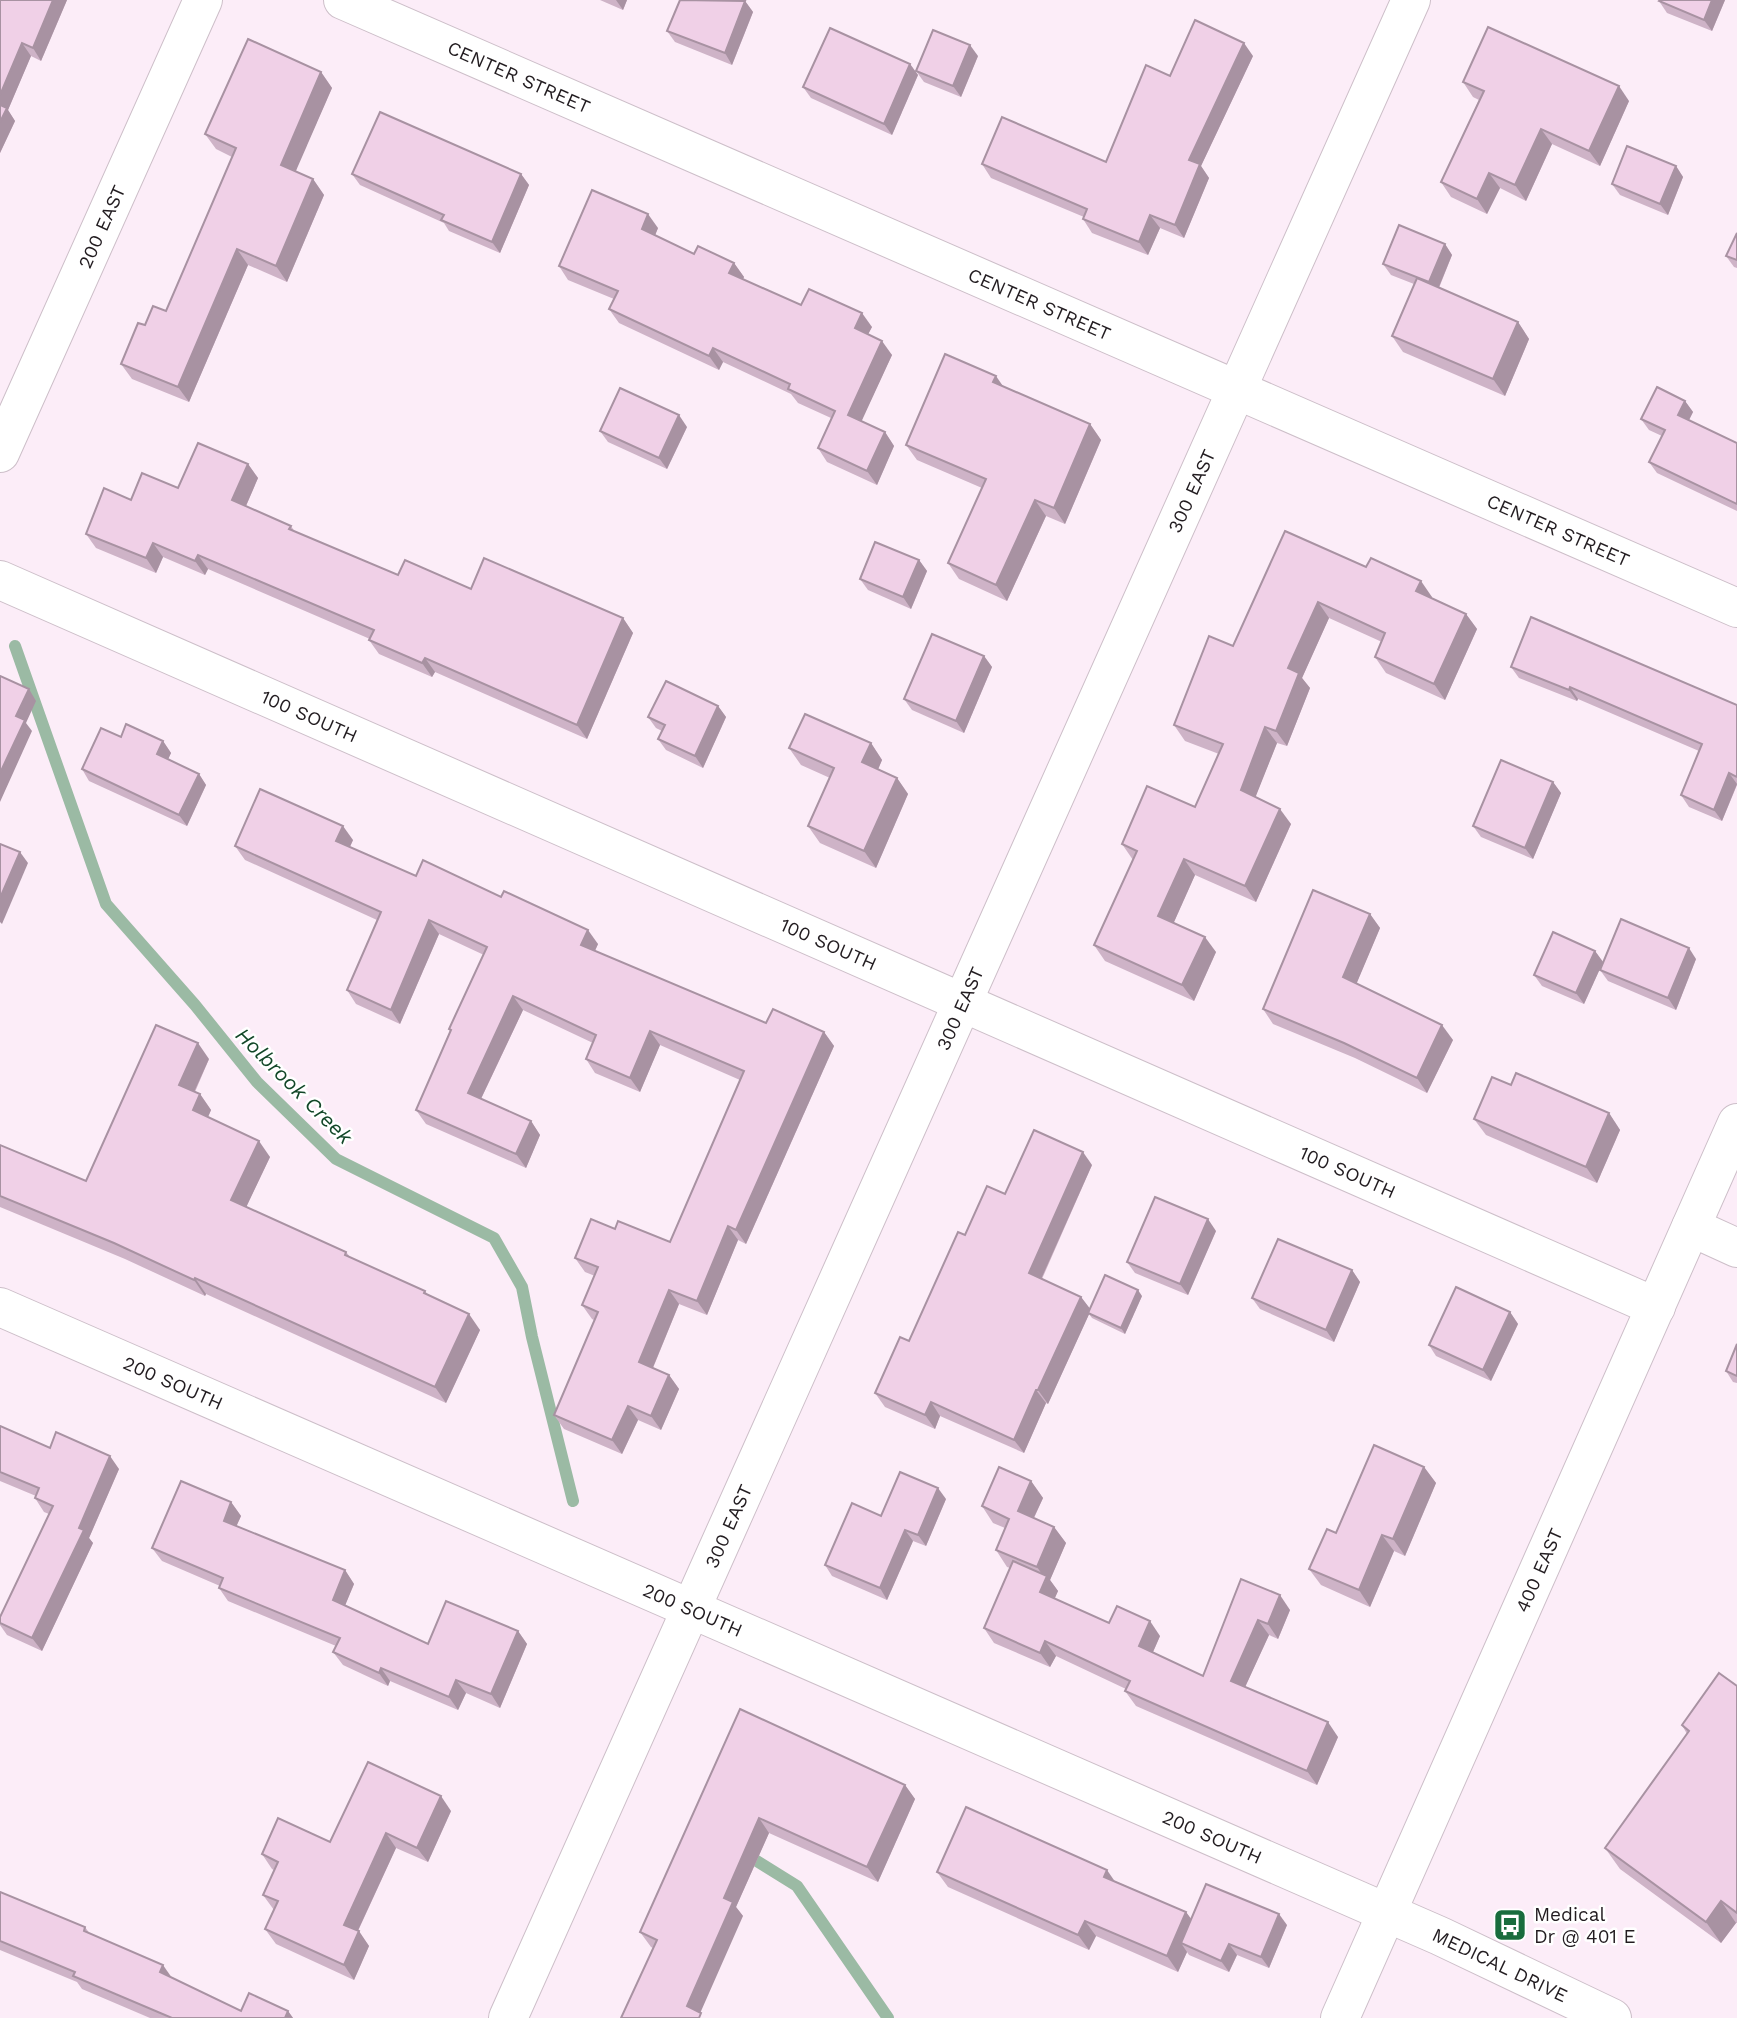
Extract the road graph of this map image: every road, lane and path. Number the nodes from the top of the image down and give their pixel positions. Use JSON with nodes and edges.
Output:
{"nodes":[{"id":1,"x":203,"y":0,"type":"edge"},
{"id":2,"x":343,"y":0,"type":"edge"},
{"id":3,"x":1411,"y":0,"type":"edge"},
{"id":4,"x":1236,"y":390,"type":"junction"},
{"id":5,"x":0,"y":453,"type":"edge"},
{"id":6,"x":0,"y":580,"type":"edge"},
{"id":7,"x":1737,"y":608,"type":"edge"},
{"id":8,"x":962,"y":1002,"type":"junction"},
{"id":9,"x":1737,"y":1123,"type":"edge"},
{"id":10,"x":1691,"y":1227,"type":"junction"},
{"id":11,"x":1737,"y":1248,"type":"edge"},
{"id":12,"x":0,"y":1307,"type":"edge"},
{"id":13,"x":1656,"y":1307,"type":"junction"},
{"id":14,"x":691,"y":1609,"type":"junction"},
{"id":15,"x":1387,"y":1913,"type":"junction"},
{"id":16,"x":508,"y":2018,"type":"edge"},
{"id":17,"x":1340,"y":2018,"type":"edge"},
{"id":18,"x":1612,"y":2018,"type":"edge"}],
"edges":[{"from":1,"to":5,"type":"street","name":"200 EAST"},
{"from":2,"to":4,"type":"street","name":"CENTER STREET"},
{"from":3,"to":4,"type":"street","name":"300 EAST"},
{"from":4,"to":7,"type":"street","name":"CENTER STREET"},
{"from":4,"to":8,"type":"street","name":"300 EAST"},
{"from":6,"to":8,"type":"street","name":"100 SOUTH"},
{"from":8,"to":13,"type":"street","name":"100 SOUTH"},
{"from":8,"to":14,"type":"street","name":"300 EAST"},
{"from":9,"to":10,"type":"street","name":"400 EAST"},
{"from":10,"to":11,"type":"street"},
{"from":10,"to":13,"type":"street","name":"400 EAST"},
{"from":12,"to":14,"type":"street","name":"200 SOUTH"},
{"from":13,"to":15,"type":"street","name":"400 EAST"},
{"from":14,"to":15,"type":"street","name":"200 SOUTH"},
{"from":14,"to":16,"type":"street","name":"300 EAST"},
{"from":15,"to":17,"type":"street","name":"400 EAST"},
{"from":15,"to":18,"type":"street","name":"MEDICAL DRIVE"}]}
